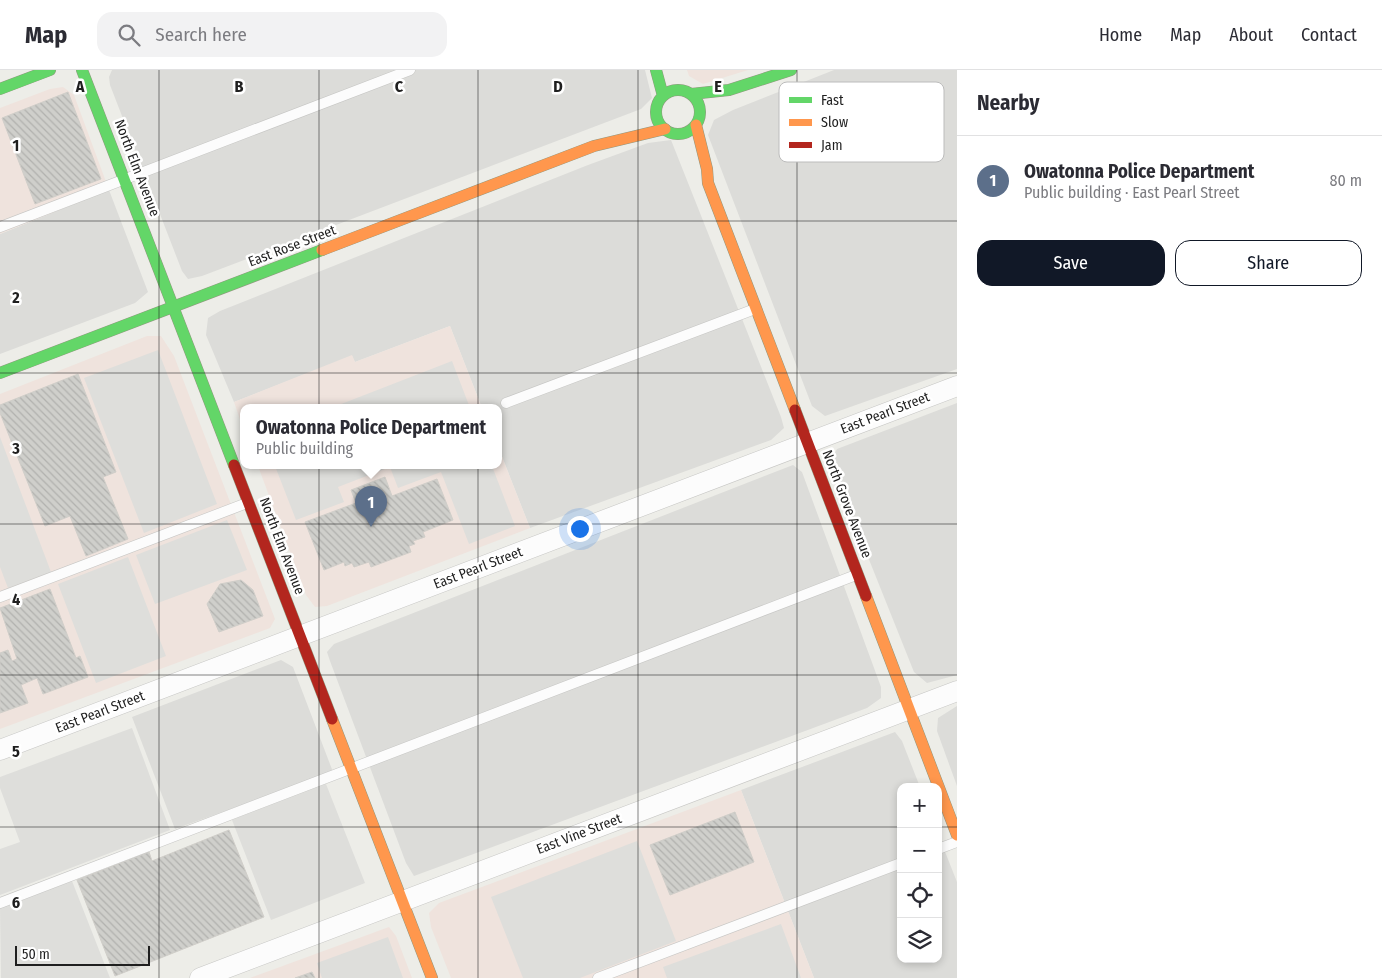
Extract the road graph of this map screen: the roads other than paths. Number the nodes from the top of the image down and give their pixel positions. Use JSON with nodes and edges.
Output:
{"nodes":[{"id":1,"x":50,"y":70,"type":"edge"},
{"id":2,"x":82,"y":70,"type":"edge"},
{"id":3,"x":410,"y":70,"type":"edge"},
{"id":4,"x":656,"y":70,"type":"edge"},
{"id":5,"x":791,"y":70,"type":"edge"},
{"id":6,"x":676,"y":79,"type":"dead end"},
{"id":7,"x":748,"y":87,"type":"junction"},
{"id":8,"x":0,"y":89,"type":"edge"},
{"id":9,"x":687,"y":92,"type":"junction"},
{"id":10,"x":660,"y":101,"type":"junction"},
{"id":11,"x":642,"y":116,"type":"dead end"},
{"id":12,"x":698,"y":120,"type":"junction"},
{"id":13,"x":617,"y":129,"type":"dead end"},
{"id":14,"x":670,"y":131,"type":"junction"},
{"id":15,"x":594,"y":146,"type":"junction"},
{"id":16,"x":683,"y":147,"type":"dead end"},
{"id":17,"x":693,"y":164,"type":"dead end"},
{"id":18,"x":125,"y":180,"type":"junction"},
{"id":19,"x":708,"y":184,"type":"junction"},
{"id":20,"x":0,"y":227,"type":"edge"},
{"id":21,"x":175,"y":307,"type":"junction"},
{"id":22,"x":756,"y":309,"type":"junction"},
{"id":23,"x":0,"y":374,"type":"edge"},
{"id":24,"x":957,"y":386,"type":"edge"},
{"id":25,"x":506,"y":403,"type":"dead end"},
{"id":26,"x":808,"y":443,"type":"junction"},
{"id":27,"x":249,"y":502,"type":"junction"},
{"id":28,"x":858,"y":574,"type":"junction"},
{"id":29,"x":0,"y":597,"type":"edge"},
{"id":30,"x":301,"y":636,"type":"junction"},
{"id":31,"x":957,"y":691,"type":"edge"},
{"id":32,"x":909,"y":709,"type":"junction"},
{"id":33,"x":0,"y":750,"type":"edge"},
{"id":34,"x":352,"y":768,"type":"junction"},
{"id":35,"x":957,"y":835,"type":"edge"},
{"id":36,"x":957,"y":842,"type":"edge"},
{"id":37,"x":942,"y":848,"type":"edge"},
{"id":38,"x":897,"y":865,"type":"edge"},
{"id":39,"x":402,"y":901,"type":"junction"},
{"id":40,"x":0,"y":903,"type":"edge"},
{"id":41,"x":200,"y":978,"type":"edge"},
{"id":42,"x":432,"y":978,"type":"edge"},
{"id":43,"x":598,"y":978,"type":"edge"}],
"edges":[{"from":1,"to":8,"type":"street"},
{"from":2,"to":18,"type":"street","name":"North Elm Avenue"},
{"from":3,"to":18,"type":"lane"},
{"from":4,"to":10,"type":"street"},
{"from":5,"to":7,"type":"street"},
{"from":6,"to":9,"type":"street"},
{"from":7,"to":9,"type":"street"},
{"from":7,"to":12,"type":"street"},
{"from":9,"to":10,"type":"street"},
{"from":9,"to":12,"type":"street"},
{"from":10,"to":11,"type":"street"},
{"from":10,"to":14,"type":"street"},
{"from":12,"to":14,"type":"street"},
{"from":12,"to":19,"type":"street","name":"North Grove Avenue"},
{"from":13,"to":15,"type":"street","name":"East Rose Street"},
{"from":14,"to":15,"type":"street","name":"East Rose Street"},
{"from":14,"to":16,"type":"street"},
{"from":15,"to":21,"type":"street","name":"East Rose Street"},
{"from":17,"to":19,"type":"street","name":"North Grove Avenue"},
{"from":18,"to":20,"type":"lane"},
{"from":18,"to":21,"type":"street","name":"North Elm Avenue"},
{"from":19,"to":22,"type":"street","name":"North Grove Avenue"},
{"from":21,"to":23,"type":"street","name":"East Rose Street"},
{"from":21,"to":27,"type":"street","name":"North Elm Avenue"},
{"from":22,"to":25,"type":"lane"},
{"from":22,"to":26,"type":"street","name":"North Grove Avenue"},
{"from":24,"to":26,"type":"street","name":"East Pearl Street"},
{"from":26,"to":28,"type":"street","name":"North Grove Avenue"},
{"from":26,"to":30,"type":"street","name":"East Pearl Street"},
{"from":27,"to":29,"type":"lane"},
{"from":27,"to":30,"type":"street","name":"North Elm Avenue"},
{"from":28,"to":32,"type":"street","name":"North Grove Avenue"},
{"from":28,"to":34,"type":"lane"},
{"from":30,"to":33,"type":"street","name":"East Pearl Street"},
{"from":30,"to":34,"type":"street","name":"North Elm Avenue"},
{"from":31,"to":32,"type":"street","name":"East Vine Street"},
{"from":32,"to":35,"type":"street","name":"North Grove Avenue"},
{"from":32,"to":39,"type":"street","name":"East Vine Street"},
{"from":34,"to":39,"type":"street","name":"North Elm Avenue"},
{"from":34,"to":40,"type":"lane"},
{"from":36,"to":37,"type":"lane"},
{"from":38,"to":43,"type":"lane"},
{"from":39,"to":41,"type":"street","name":"East Vine Street"},
{"from":39,"to":42,"type":"street","name":"North Elm Avenue"}]}
